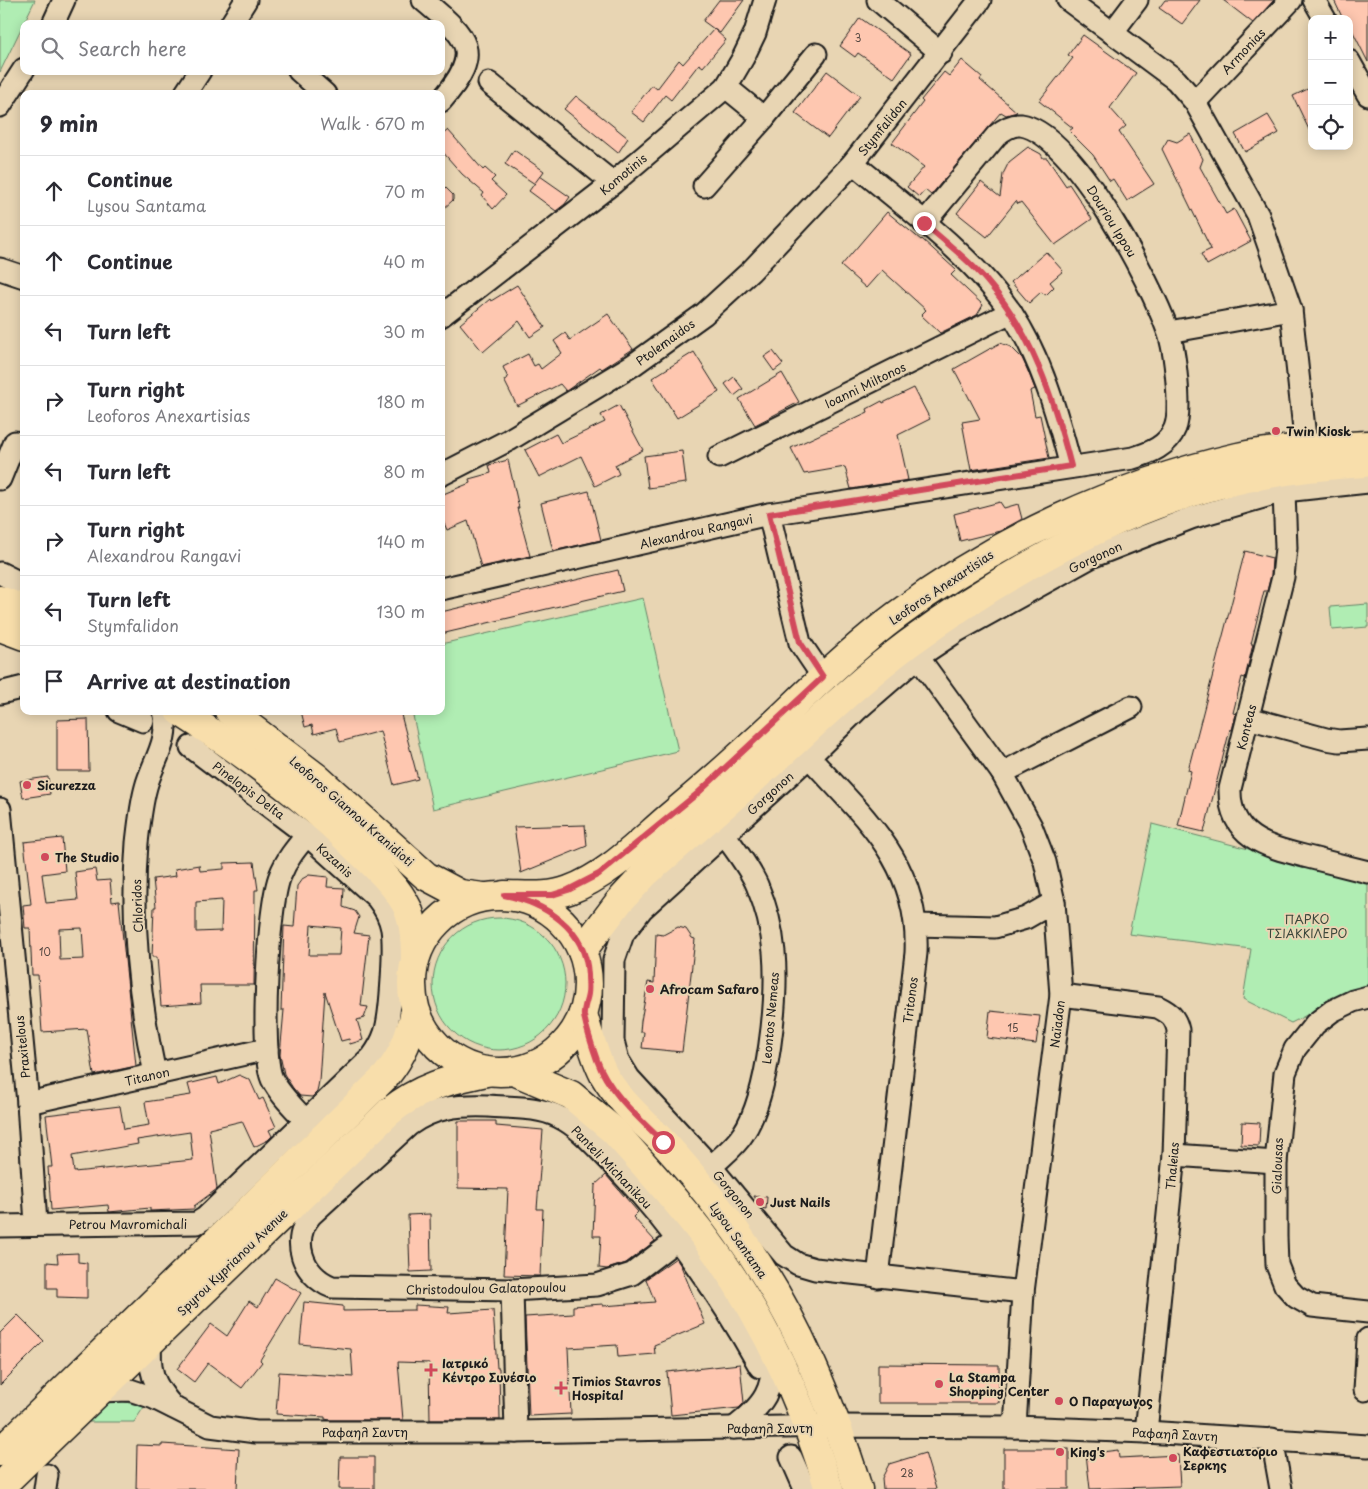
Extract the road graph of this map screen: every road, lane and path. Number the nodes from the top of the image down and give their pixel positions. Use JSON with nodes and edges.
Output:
{"nodes":[{"id":1,"x":64,"y":0,"type":"edge"},
{"id":2,"x":423,"y":0,"type":"edge"},
{"id":3,"x":765,"y":0,"type":"edge"},
{"id":4,"x":878,"y":0,"type":"edge"},
{"id":5,"x":980,"y":0,"type":"edge"},
{"id":6,"x":1068,"y":0,"type":"edge"},
{"id":7,"x":1137,"y":0,"type":"edge"},
{"id":8,"x":1291,"y":0,"type":"edge"},
{"id":9,"x":1314,"y":0,"type":"edge"},
{"id":10,"x":1323,"y":15,"type":"edge"},
{"id":11,"x":55,"y":20,"type":"edge"},
{"id":12,"x":1112,"y":33,"type":"junction"},
{"id":13,"x":941,"y":53,"type":"junction"},
{"id":14,"x":816,"y":54,"type":"dead end"},
{"id":15,"x":1353,"y":67,"type":"edge"},
{"id":16,"x":20,"y":75,"type":"edge"},
{"id":17,"x":198,"y":75,"type":"edge"},
{"id":18,"x":304,"y":75,"type":"edge"},
{"id":19,"x":489,"y":83,"type":"dead end"},
{"id":20,"x":726,"y":87,"type":"junction"},
{"id":21,"x":1366,"y":87,"type":"edge"},
{"id":22,"x":188,"y":90,"type":"edge"},
{"id":23,"x":320,"y":90,"type":"edge"},
{"id":24,"x":445,"y":96,"type":"edge"},
{"id":25,"x":1195,"y":102,"type":"junction"},
{"id":26,"x":0,"y":106,"type":"edge"},
{"id":27,"x":764,"y":118,"type":"junction"},
{"id":28,"x":853,"y":163,"type":"junction"},
{"id":29,"x":613,"y":183,"type":"junction"},
{"id":30,"x":704,"y":186,"type":"dead end"},
{"id":31,"x":924,"y":223,"type":"junction"},
{"id":32,"x":0,"y":269,"type":"edge"},
{"id":33,"x":20,"y":276,"type":"edge"},
{"id":34,"x":1291,"y":310,"type":"junction"},
{"id":35,"x":1011,"y":312,"type":"junction"},
{"id":36,"x":445,"y":313,"type":"edge"},
{"id":37,"x":1169,"y":332,"type":"junction"},
{"id":38,"x":13,"y":442,"type":"edge"},
{"id":39,"x":1368,"y":445,"type":"edge"},
{"id":40,"x":1306,"y":447,"type":"junction"},
{"id":41,"x":719,"y":458,"type":"dead end"},
{"id":42,"x":1368,"y":463,"type":"edge"},
{"id":43,"x":1071,"y":466,"type":"junction"},
{"id":44,"x":445,"y":473,"type":"edge"},
{"id":45,"x":0,"y":478,"type":"edge"},
{"id":46,"x":1368,"y":482,"type":"edge"},
{"id":47,"x":1284,"y":491,"type":"junction"},
{"id":48,"x":769,"y":514,"type":"junction"},
{"id":49,"x":0,"y":573,"type":"edge"},
{"id":50,"x":20,"y":583,"type":"edge"},
{"id":51,"x":445,"y":588,"type":"edge"},
{"id":52,"x":0,"y":600,"type":"edge"},
{"id":53,"x":20,"y":608,"type":"edge"},
{"id":54,"x":0,"y":627,"type":"edge"},
{"id":55,"x":20,"y":634,"type":"edge"},
{"id":56,"x":918,"y":657,"type":"junction"},
{"id":57,"x":823,"y":677,"type":"junction"},
{"id":58,"x":20,"y":688,"type":"edge"},
{"id":59,"x":0,"y":693,"type":"edge"},
{"id":60,"x":1131,"y":707,"type":"dead end"},
{"id":61,"x":128,"y":715,"type":"edge"},
{"id":62,"x":163,"y":715,"type":"edge"},
{"id":63,"x":182,"y":715,"type":"edge"},
{"id":64,"x":234,"y":715,"type":"edge"},
{"id":65,"x":1248,"y":718,"type":"junction"},
{"id":66,"x":142,"y":721,"type":"dead end"},
{"id":67,"x":201,"y":739,"type":"junction"},
{"id":68,"x":1368,"y":739,"type":"edge"},
{"id":69,"x":165,"y":742,"type":"junction"},
{"id":70,"x":809,"y":757,"type":"junction"},
{"id":71,"x":1002,"y":774,"type":"junction"},
{"id":72,"x":0,"y":809,"type":"edge"},
{"id":73,"x":724,"y":834,"type":"junction"},
{"id":74,"x":307,"y":835,"type":"junction"},
{"id":75,"x":1368,"y":872,"type":"edge"},
{"id":76,"x":3,"y":883,"type":"edge"},
{"id":77,"x":493,"y":896,"type":"junction"},
{"id":78,"x":1054,"y":902,"type":"junction"},
{"id":79,"x":916,"y":925,"type":"junction"},
{"id":80,"x":582,"y":951,"type":"junction"},
{"id":81,"x":415,"y":958,"type":"junction"},
{"id":82,"x":1061,"y":995,"type":"junction"},
{"id":83,"x":1368,"y":996,"type":"edge"},
{"id":84,"x":415,"y":1011,"type":"junction"},
{"id":85,"x":584,"y":1014,"type":"junction"},
{"id":86,"x":267,"y":1049,"type":"junction"},
{"id":87,"x":486,"y":1072,"type":"junction"},
{"id":88,"x":516,"y":1072,"type":"junction"},
{"id":89,"x":155,"y":1074,"type":"junction"},
{"id":90,"x":28,"y":1103,"type":"junction"},
{"id":91,"x":306,"y":1120,"type":"junction"},
{"id":92,"x":1174,"y":1154,"type":"junction"},
{"id":93,"x":1276,"y":1162,"type":"junction"},
{"id":94,"x":711,"y":1167,"type":"junction"},
{"id":95,"x":36,"y":1224,"type":"junction"},
{"id":96,"x":0,"y":1226,"type":"edge"},
{"id":97,"x":678,"y":1239,"type":"junction"},
{"id":98,"x":300,"y":1248,"type":"joint"},
{"id":99,"x":878,"y":1277,"type":"junction"},
{"id":100,"x":512,"y":1290,"type":"junction"},
{"id":101,"x":1023,"y":1292,"type":"junction"},
{"id":102,"x":1368,"y":1312,"type":"edge"},
{"id":103,"x":1368,"y":1339,"type":"edge"},
{"id":104,"x":151,"y":1340,"type":"junction"},
{"id":105,"x":766,"y":1355,"type":"junction"},
{"id":106,"x":98,"y":1390,"type":"junction"},
{"id":107,"x":1365,"y":1390,"type":"dead end"},
{"id":108,"x":176,"y":1411,"type":"junction"},
{"id":109,"x":839,"y":1426,"type":"junction"},
{"id":110,"x":1015,"y":1427,"type":"junction"},
{"id":111,"x":734,"y":1428,"type":"junction"},
{"id":112,"x":808,"y":1428,"type":"junction"},
{"id":113,"x":516,"y":1432,"type":"junction"},
{"id":114,"x":1146,"y":1432,"type":"junction"},
{"id":115,"x":1272,"y":1439,"type":"junction"},
{"id":116,"x":1368,"y":1447,"type":"edge"},
{"id":117,"x":0,"y":1452,"type":"edge"},
{"id":118,"x":792,"y":1457,"type":"dead end"},
{"id":119,"x":0,"y":1487,"type":"edge"},
{"id":120,"x":805,"y":1489,"type":"edge"},
{"id":121,"x":829,"y":1489,"type":"edge"},
{"id":122,"x":858,"y":1489,"type":"edge"},
{"id":123,"x":1280,"y":1489,"type":"edge"}],
"edges":[{"from":1,"to":11,"type":"street"},
{"from":2,"to":24,"type":"street"},
{"from":3,"to":20,"type":"street","name":"Komotinis"},
{"from":4,"to":13,"type":"street"},
{"from":5,"to":13,"type":"street","name":"Stymfalidon"},
{"from":6,"to":12,"type":"street"},
{"from":7,"to":12,"type":"street"},
{"from":8,"to":25,"type":"street","name":"Armonias"},
{"from":9,"to":10,"type":"street"},
{"from":12,"to":25,"type":"street"},
{"from":13,"to":28,"type":"street","name":"Stymfalidon"},
{"from":14,"to":27,"type":"street"},
{"from":15,"to":21,"type":"street"},
{"from":16,"to":26,"type":"street"},
{"from":17,"to":22,"type":"street"},
{"from":18,"to":23,"type":"street"},
{"from":19,"to":29,"type":"street"},
{"from":20,"to":27,"type":"street"},
{"from":20,"to":29,"type":"street","name":"Komotinis"},
{"from":25,"to":34,"type":"street"},
{"from":27,"to":30,"type":"street"},
{"from":28,"to":31,"type":"street","name":"Stymfalidon"},
{"from":28,"to":44,"type":"street","name":"Ptolemaidos"},
{"from":29,"to":36,"type":"street","name":"Komotinis"},
{"from":31,"to":35,"type":"street","name":"Stymfalidon"},
{"from":31,"to":37,"type":"street","name":"Douriou Ippou"},
{"from":32,"to":33,"type":"street"},
{"from":34,"to":37,"type":"street"},
{"from":34,"to":40,"type":"street"},
{"from":35,"to":41,"type":"street","name":"Ioanni Miltonos"},
{"from":35,"to":43,"type":"street","name":"Stymfalidon"},
{"from":37,"to":43,"type":"street","name":"Douriou Ippou"},
{"from":38,"to":45,"type":"street"},
{"from":39,"to":40,"type":"main road","name":"Leoforos Anexartisias"},
{"from":40,"to":57,"type":"main road","name":"Leoforos Anexartisias"},
{"from":42,"to":80,"type":"main road"},
{"from":43,"to":48,"type":"street","name":"Alexandrou Rangavi"},
{"from":46,"to":47,"type":"street","name":"Gorgonon"},
{"from":47,"to":56,"type":"street","name":"Gorgonon"},
{"from":47,"to":65,"type":"street","name":"Konteas"},
{"from":48,"to":51,"type":"street","name":"Alexandrou Rangavi"},
{"from":48,"to":57,"type":"street"},
{"from":49,"to":50,"type":"street"},
{"from":52,"to":53,"type":"main road"},
{"from":54,"to":55,"type":"main road"},
{"from":56,"to":70,"type":"street","name":"Gorgonon"},
{"from":56,"to":71,"type":"street","name":"Naïadon"},
{"from":57,"to":77,"type":"main road","name":"Leoforos Anexartisias"},
{"from":58,"to":59,"type":"street"},
{"from":60,"to":71,"type":"street"},
{"from":61,"to":66,"type":"street"},
{"from":62,"to":69,"type":"street","name":"Chloridos"},
{"from":63,"to":67,"type":"main road","name":"Leoforos Giannou Kranidioti"},
{"from":64,"to":77,"type":"main road","name":"Leoforos Giannou Kranidioti"},
{"from":65,"to":68,"type":"street"},
{"from":65,"to":75,"type":"street","name":"Konteas"},
{"from":67,"to":69,"type":"street"},
{"from":67,"to":74,"type":"street","name":"Pinelopis Delta"},
{"from":67,"to":81,"type":"main road","name":"Leoforos Giannou Kranidioti"},
{"from":69,"to":89,"type":"street","name":"Chloridos"},
{"from":70,"to":73,"type":"street","name":"Gorgonon"},
{"from":70,"to":79,"type":"street","name":"Tritonos"},
{"from":71,"to":78,"type":"street","name":"Naïadon"},
{"from":72,"to":76,"type":"street","name":"Praxitelous"},
{"from":73,"to":94,"type":"street","name":"Leontos Nemeas"},
{"from":73,"to":94,"type":"street","name":"Gorgonon"},
{"from":74,"to":86,"type":"street","name":"Kozanis"},
{"from":74,"to":91,"type":"street","name":"Kozanis"},
{"from":76,"to":90,"type":"street","name":"Praxitelous"},
{"from":77,"to":80,"type":"main road"},
{"from":77,"to":81,"type":"main road"},
{"from":78,"to":79,"type":"street"},
{"from":78,"to":82,"type":"street","name":"Naïadon"},
{"from":79,"to":99,"type":"street","name":"Tritonos"},
{"from":80,"to":85,"type":"main road"},
{"from":81,"to":84,"type":"main road"},
{"from":82,"to":92,"type":"street","name":"Thaleias"},
{"from":82,"to":101,"type":"street","name":"Naïadon"},
{"from":83,"to":93,"type":"street","name":"Gialousas"},
{"from":84,"to":87,"type":"main road"},
{"from":84,"to":117,"type":"main road"},
{"from":85,"to":88,"type":"main road"},
{"from":85,"to":109,"type":"main road","name":"Lysou Santama"},
{"from":86,"to":89,"type":"street","name":"Titanon"},
{"from":86,"to":91,"type":"street","name":"Kozanis"},
{"from":87,"to":88,"type":"main road"},
{"from":87,"to":104,"type":"main road","name":"Spyrou Kyprianou Avenue"},
{"from":88,"to":105,"type":"main road"},
{"from":89,"to":90,"type":"street","name":"Titanon"},
{"from":90,"to":95,"type":"street","name":"Praxitelous"},
{"from":91,"to":95,"type":"street","name":"Petrou Mavromichali"},
{"from":92,"to":93,"type":"street"},
{"from":92,"to":114,"type":"street","name":"Thaleias"},
{"from":93,"to":102,"type":"street","name":"Gialousas"},
{"from":94,"to":99,"type":"street","name":"Gorgonon"},
{"from":95,"to":96,"type":"street","name":"Petrou Mavromichali"},
{"from":97,"to":98,"type":"street","name":"Panteli Michanikou"},
{"from":97,"to":100,"type":"street","name":"Christodoulou Galatopoulou"},
{"from":97,"to":105,"type":"street","name":"Panteli Michanikou"},
{"from":98,"to":100,"type":"street","name":"Christodoulou Galatopoulou"},
{"from":99,"to":101,"type":"street"},
{"from":100,"to":113,"type":"street"},
{"from":101,"to":110,"type":"street","name":"Naïadon"},
{"from":103,"to":107,"type":"street"},
{"from":104,"to":106,"type":"main road","name":"Spyrou Kyprianou Avenue"},
{"from":104,"to":108,"type":"street","name":"Ραφαηλ Σαντη"},
{"from":105,"to":111,"type":"street"},
{"from":105,"to":112,"type":"main road"},
{"from":106,"to":108,"type":"street","name":"Ραφαηλ Σαντη"},
{"from":106,"to":119,"type":"main road","name":"Spyrou Kyprianou Avenue"},
{"from":108,"to":113,"type":"street","name":"Ραφαηλ Σαντη"},
{"from":109,"to":110,"type":"street","name":"Ραφαηλ Σαντη"},
{"from":109,"to":112,"type":"street","name":"Ραφαηλ Σαντη"},
{"from":109,"to":122,"type":"main road","name":"Lysou Santama"},
{"from":110,"to":114,"type":"street","name":"Ραφαηλ Σαντη"},
{"from":111,"to":112,"type":"street","name":"Ραφαηλ Σαντη"},
{"from":111,"to":113,"type":"street","name":"Ραφαηλ Σαντη"},
{"from":112,"to":121,"type":"main road"},
{"from":114,"to":115,"type":"street","name":"Ραφαηλ Σαντη"},
{"from":115,"to":116,"type":"street","name":"Ραφαηλ Σαντη"},
{"from":115,"to":123,"type":"street"},
{"from":118,"to":120,"type":"street"}]}
